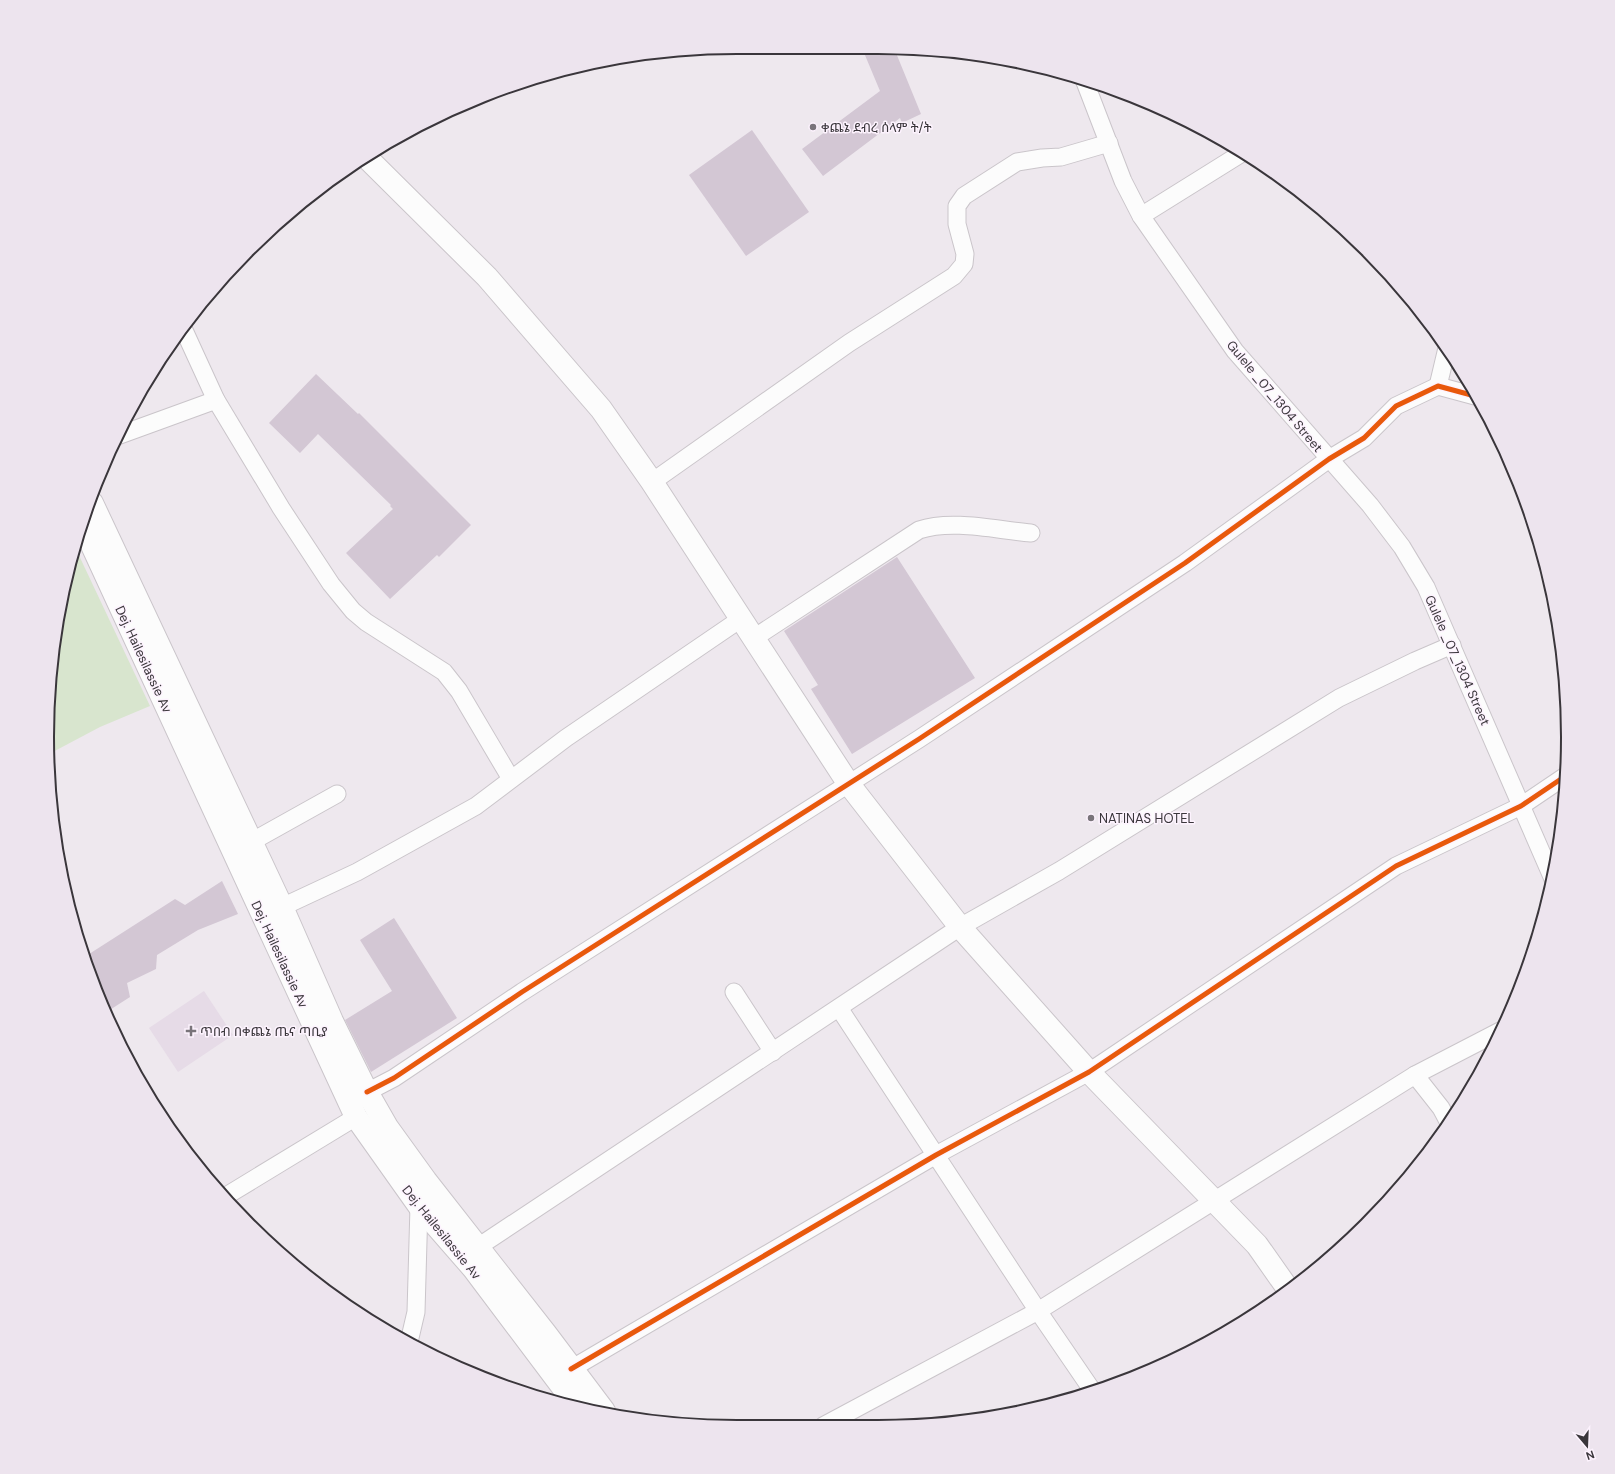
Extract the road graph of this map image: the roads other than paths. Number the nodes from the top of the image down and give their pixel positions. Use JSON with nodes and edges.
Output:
{"nodes":[{"id":1,"x":1087,"y":87,"type":"edge"},
{"id":2,"x":1109,"y":143,"type":"junction"},
{"id":3,"x":1237,"y":156,"type":"edge"},
{"id":4,"x":370,"y":161,"type":"edge"},
{"id":5,"x":1141,"y":216,"type":"junction"},
{"id":6,"x":186,"y":334,"type":"edge"},
{"id":7,"x":1445,"y":357,"type":"edge"},
{"id":8,"x":1438,"y":386,"type":"junction"},
{"id":9,"x":1468,"y":394,"type":"edge"},
{"id":10,"x":216,"y":400,"type":"junction"},
{"id":11,"x":125,"y":433,"type":"edge"},
{"id":12,"x":1329,"y":459,"type":"junction"},
{"id":13,"x":652,"y":482,"type":"junction"},
{"id":14,"x":94,"y":506,"type":"edge"},
{"id":15,"x":86,"y":532,"type":"edge"},
{"id":16,"x":1031,"y":533,"type":"dead end"},
{"id":17,"x":742,"y":618,"type":"junction"},
{"id":18,"x":754,"y":638,"type":"junction"},
{"id":19,"x":1452,"y":645,"type":"junction"},
{"id":20,"x":511,"y":779,"type":"junction"},
{"id":21,"x":1560,"y":780,"type":"edge"},
{"id":22,"x":848,"y":783,"type":"junction"},
{"id":23,"x":337,"y":794,"type":"dead end"},
{"id":24,"x":1521,"y":806,"type":"junction"},
{"id":25,"x":251,"y":842,"type":"junction"},
{"id":26,"x":1548,"y":870,"type":"edge"},
{"id":27,"x":282,"y":907,"type":"junction"},
{"id":28,"x":960,"y":927,"type":"junction"},
{"id":29,"x":734,"y":992,"type":"dead end"},
{"id":30,"x":839,"y":1008,"type":"junction"},
{"id":31,"x":1493,"y":1035,"type":"edge"},
{"id":32,"x":773,"y":1052,"type":"junction"},
{"id":33,"x":1089,"y":1072,"type":"junction"},
{"id":34,"x":1415,"y":1075,"type":"junction"},
{"id":35,"x":367,"y":1092,"type":"junction"},
{"id":36,"x":356,"y":1117,"type":"junction"},
{"id":37,"x":1445,"y":1117,"type":"edge"},
{"id":38,"x":936,"y":1155,"type":"junction"},
{"id":39,"x":229,"y":1194,"type":"edge"},
{"id":40,"x":1214,"y":1200,"type":"junction"},
{"id":41,"x":419,"y":1206,"type":"junction"},
{"id":42,"x":478,"y":1247,"type":"junction"},
{"id":43,"x":1285,"y":1285,"type":"edge"},
{"id":44,"x":1038,"y":1311,"type":"junction"},
{"id":45,"x":410,"y":1336,"type":"edge"},
{"id":46,"x":571,"y":1369,"type":"junction"},
{"id":47,"x":1090,"y":1387,"type":"edge"},
{"id":48,"x":572,"y":1400,"type":"edge"},
{"id":49,"x":600,"y":1406,"type":"edge"},
{"id":50,"x":834,"y":1420,"type":"edge"}],
"edges":[{"from":1,"to":2,"type":"street","name":"Gulele _07_1304 Street"},
{"from":2,"to":5,"type":"street","name":"Gulele _07_1304 Street"},
{"from":2,"to":13,"type":"street"},
{"from":3,"to":5,"type":"street"},
{"from":4,"to":13,"type":"main road"},
{"from":5,"to":12,"type":"street","name":"Gulele _07_1304 Street"},
{"from":6,"to":10,"type":"street"},
{"from":7,"to":8,"type":"street"},
{"from":8,"to":9,"type":"street"},
{"from":8,"to":12,"type":"street"},
{"from":10,"to":11,"type":"street"},
{"from":10,"to":20,"type":"street"},
{"from":12,"to":19,"type":"street","name":"Gulele _07_1304 Street"},
{"from":12,"to":22,"type":"street"},
{"from":13,"to":17,"type":"main road"},
{"from":14,"to":25,"type":"main road"},
{"from":15,"to":36,"type":"main road","name":"Dej. Hailesilassie Av"},
{"from":16,"to":18,"type":"street"},
{"from":17,"to":18,"type":"main road"},
{"from":17,"to":20,"type":"street"},
{"from":18,"to":22,"type":"main road"},
{"from":19,"to":24,"type":"street","name":"Gulele _07_1304 Street"},
{"from":19,"to":28,"type":"street"},
{"from":20,"to":27,"type":"street"},
{"from":21,"to":24,"type":"street"},
{"from":22,"to":28,"type":"main road"},
{"from":22,"to":35,"type":"street"},
{"from":23,"to":25,"type":"street"},
{"from":24,"to":26,"type":"street","name":"Gulele _07_1304 Street"},
{"from":24,"to":33,"type":"street"},
{"from":25,"to":27,"type":"main road"},
{"from":27,"to":35,"type":"main road"},
{"from":28,"to":30,"type":"street"},
{"from":28,"to":33,"type":"main road"},
{"from":29,"to":32,"type":"street"},
{"from":30,"to":32,"type":"street"},
{"from":30,"to":38,"type":"street"},
{"from":31,"to":34,"type":"street"},
{"from":32,"to":42,"type":"street"},
{"from":33,"to":38,"type":"street"},
{"from":33,"to":40,"type":"main road"},
{"from":34,"to":37,"type":"street"},
{"from":34,"to":40,"type":"street"},
{"from":35,"to":42,"type":"main road"},
{"from":36,"to":39,"type":"street"},
{"from":36,"to":41,"type":"main road","name":"Dej. Hailesilassie Av"},
{"from":38,"to":44,"type":"street"},
{"from":38,"to":46,"type":"street"},
{"from":40,"to":43,"type":"main road"},
{"from":40,"to":44,"type":"street"},
{"from":41,"to":45,"type":"street"},
{"from":41,"to":48,"type":"main road","name":"Dej. Hailesilassie Av"},
{"from":42,"to":46,"type":"main road"},
{"from":44,"to":47,"type":"street"},
{"from":44,"to":50,"type":"street"},
{"from":46,"to":49,"type":"main road"}]}
